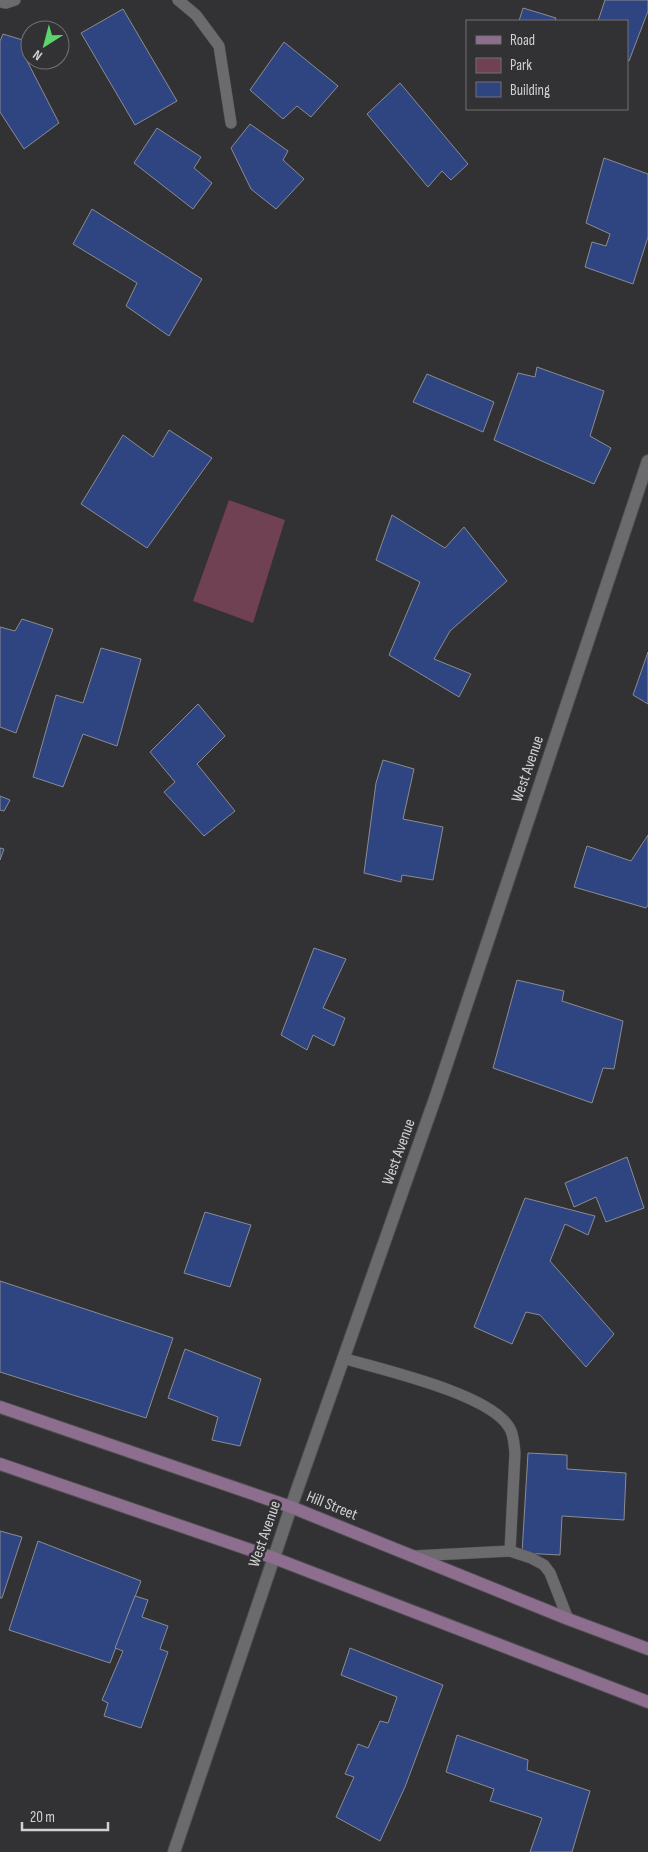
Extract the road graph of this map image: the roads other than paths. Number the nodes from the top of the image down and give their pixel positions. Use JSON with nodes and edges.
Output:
{"nodes":[{"id":1,"x":15,"y":0,"type":"edge"},
{"id":2,"x":178,"y":0,"type":"edge"},
{"id":3,"x":0,"y":2,"type":"edge"},
{"id":4,"x":231,"y":123,"type":"dead end"},
{"id":5,"x":648,"y":461,"type":"edge"},
{"id":6,"x":343,"y":1358,"type":"junction"},
{"id":7,"x":0,"y":1408,"type":"edge"},
{"id":8,"x":0,"y":1464,"type":"edge"},
{"id":9,"x":291,"y":1507,"type":"junction"},
{"id":10,"x":510,"y":1551,"type":"junction"},
{"id":11,"x":414,"y":1556,"type":"junction"},
{"id":12,"x":274,"y":1558,"type":"junction"},
{"id":13,"x":568,"y":1619,"type":"junction"},
{"id":14,"x":648,"y":1648,"type":"edge"},
{"id":15,"x":648,"y":1702,"type":"edge"},
{"id":16,"x":174,"y":1852,"type":"edge"}],
"edges":[{"from":1,"to":3,"type":"lane"},
{"from":2,"to":4,"type":"lane"},
{"from":5,"to":6,"type":"street","name":"West Avenue"},
{"from":6,"to":9,"type":"street","name":"West Avenue"},
{"from":6,"to":10,"type":"lane"},
{"from":7,"to":9,"type":"main road","name":"Hill Street"},
{"from":8,"to":12,"type":"main road"},
{"from":9,"to":11,"type":"main road","name":"Hill Street"},
{"from":9,"to":12,"type":"street","name":"West Avenue"},
{"from":10,"to":11,"type":"lane"},
{"from":10,"to":13,"type":"lane"},
{"from":11,"to":13,"type":"main road","name":"Hill Street"},
{"from":12,"to":15,"type":"main road"},
{"from":12,"to":16,"type":"street","name":"West Avenue"},
{"from":13,"to":14,"type":"main road","name":"Hill Street"}]}
